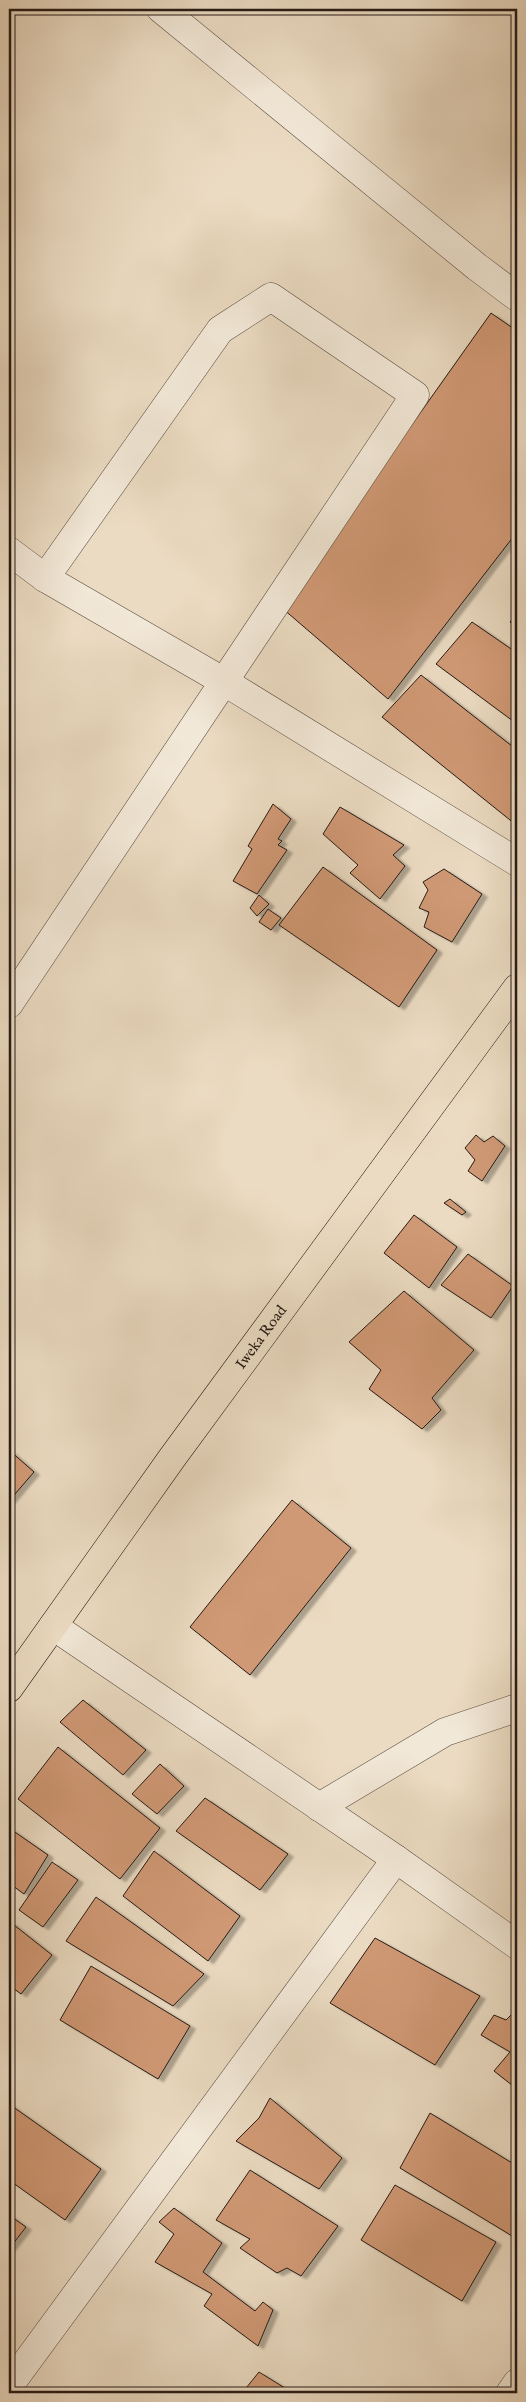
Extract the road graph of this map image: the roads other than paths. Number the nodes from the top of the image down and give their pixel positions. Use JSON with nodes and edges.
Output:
{"nodes":[{"id":1,"x":161,"y":9,"type":"edge"},
{"id":2,"x":517,"y":297,"type":"edge"},
{"id":3,"x":9,"y":551,"type":"edge"},
{"id":4,"x":45,"y":578,"type":"junction"},
{"id":5,"x":223,"y":681,"type":"junction"},
{"id":6,"x":517,"y":862,"type":"edge"},
{"id":7,"x":517,"y":988,"type":"edge"},
{"id":8,"x":9,"y":1004,"type":"edge"},
{"id":9,"x":52,"y":1626,"type":"junction"},
{"id":10,"x":9,"y":1688,"type":"edge"},
{"id":11,"x":517,"y":1708,"type":"edge"},
{"id":12,"x":319,"y":1807,"type":"junction"},
{"id":13,"x":396,"y":1859,"type":"junction"},
{"id":14,"x":517,"y":1945,"type":"edge"},
{"id":15,"x":517,"y":2383,"type":"edge"},
{"id":16,"x":9,"y":2386,"type":"edge"},
{"id":17,"x":510,"y":2393,"type":"edge"}],
"edges":[{"from":1,"to":2,"type":"street"},
{"from":3,"to":4,"type":"street"},
{"from":4,"to":5,"type":"street"},
{"from":4,"to":5,"type":"street"},
{"from":5,"to":6,"type":"street"},
{"from":5,"to":8,"type":"street"},
{"from":7,"to":9,"type":"main road","name":"Iweka Road"},
{"from":9,"to":10,"type":"main road","name":"Iweka Road"},
{"from":9,"to":12,"type":"street"},
{"from":11,"to":12,"type":"street"},
{"from":12,"to":13,"type":"street"},
{"from":13,"to":14,"type":"street"},
{"from":13,"to":16,"type":"street"},
{"from":15,"to":17,"type":"street"}]}
